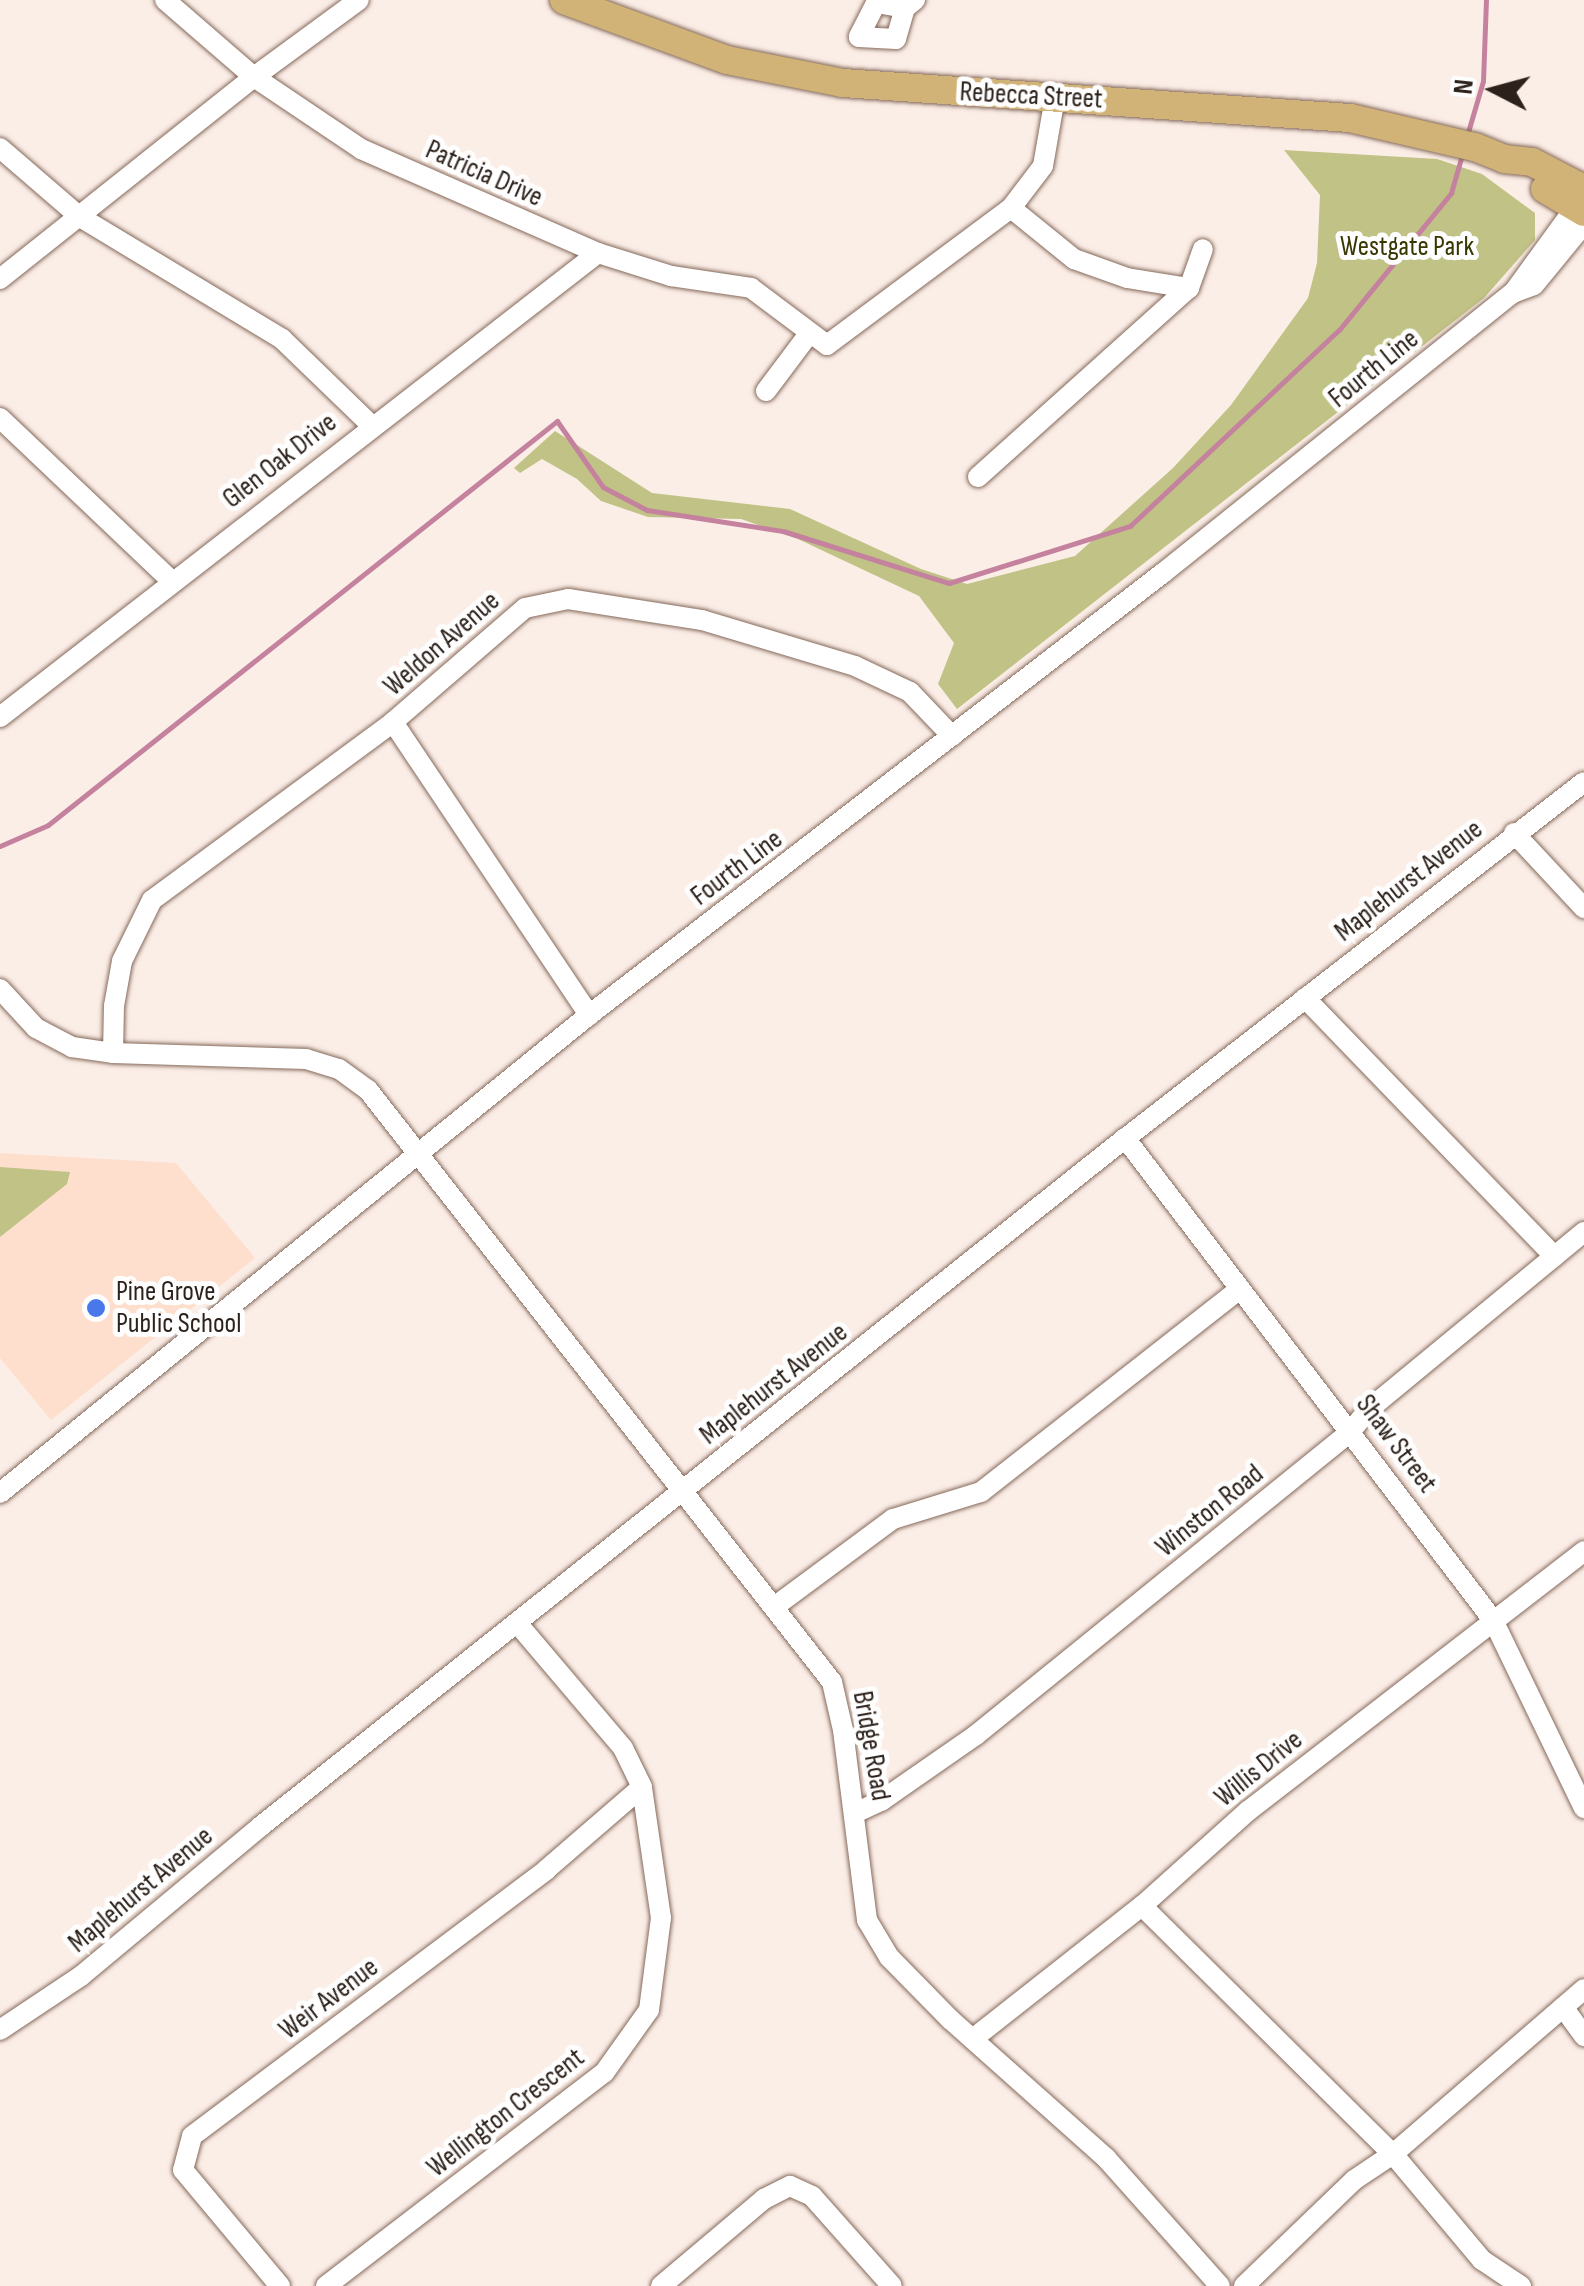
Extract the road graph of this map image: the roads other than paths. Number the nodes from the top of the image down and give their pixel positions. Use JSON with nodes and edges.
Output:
{"nodes":[{"id":1,"x":165,"y":0,"type":"edge"},
{"id":2,"x":360,"y":0,"type":"edge"},
{"id":3,"x":564,"y":0,"type":"edge"},
{"id":4,"x":607,"y":9,"type":"edge"},
{"id":5,"x":254,"y":78,"type":"junction"},
{"id":6,"x":1055,"y":98,"type":"junction"},
{"id":7,"x":0,"y":148,"type":"edge"},
{"id":8,"x":1582,"y":205,"type":"edge"},
{"id":9,"x":1011,"y":208,"type":"junction"},
{"id":10,"x":80,"y":217,"type":"junction"},
{"id":11,"x":1203,"y":249,"type":"dead end"},
{"id":12,"x":598,"y":252,"type":"junction"},
{"id":13,"x":0,"y":279,"type":"edge"},
{"id":14,"x":1189,"y":288,"type":"junction"},
{"id":15,"x":808,"y":335,"type":"junction"},
{"id":16,"x":766,"y":391,"type":"dead end"},
{"id":17,"x":0,"y":418,"type":"edge"},
{"id":18,"x":371,"y":424,"type":"junction"},
{"id":19,"x":978,"y":477,"type":"dead end"},
{"id":20,"x":172,"y":582,"type":"junction"},
{"id":21,"x":2,"y":713,"type":"edge"},
{"id":22,"x":393,"y":722,"type":"junction"},
{"id":23,"x":952,"y":736,"type":"junction"},
{"id":24,"x":1584,"y":782,"type":"edge"},
{"id":25,"x":1514,"y":832,"type":"junction"},
{"id":26,"x":1584,"y":908,"type":"edge"},
{"id":27,"x":0,"y":989,"type":"edge"},
{"id":28,"x":1305,"y":998,"type":"junction"},
{"id":29,"x":590,"y":1015,"type":"junction"},
{"id":30,"x":113,"y":1053,"type":"junction"},
{"id":31,"x":1125,"y":1138,"type":"junction"},
{"id":32,"x":416,"y":1156,"type":"junction"},
{"id":33,"x":1584,"y":1232,"type":"edge"},
{"id":34,"x":1554,"y":1256,"type":"junction"},
{"id":35,"x":1239,"y":1290,"type":"junction"},
{"id":36,"x":1351,"y":1432,"type":"junction"},
{"id":37,"x":680,"y":1492,"type":"junction"},
{"id":38,"x":0,"y":1493,"type":"edge"},
{"id":39,"x":1584,"y":1551,"type":"edge"},
{"id":40,"x":774,"y":1607,"type":"junction"},
{"id":41,"x":1493,"y":1620,"type":"junction"},
{"id":42,"x":518,"y":1624,"type":"junction"},
{"id":43,"x":642,"y":1787,"type":"junction"},
{"id":44,"x":1584,"y":1808,"type":"edge"},
{"id":45,"x":855,"y":1813,"type":"junction"},
{"id":46,"x":1142,"y":1906,"type":"junction"},
{"id":47,"x":1584,"y":1989,"type":"edge"},
{"id":48,"x":1564,"y":2007,"type":"junction"},
{"id":49,"x":0,"y":2030,"type":"edge"},
{"id":50,"x":1584,"y":2036,"type":"edge"},
{"id":51,"x":974,"y":2038,"type":"junction"},
{"id":52,"x":1393,"y":2154,"type":"junction"},
{"id":53,"x":280,"y":2286,"type":"edge"},
{"id":54,"x":326,"y":2286,"type":"edge"},
{"id":55,"x":661,"y":2286,"type":"edge"},
{"id":56,"x":892,"y":2286,"type":"edge"},
{"id":57,"x":1220,"y":2286,"type":"edge"},
{"id":58,"x":1244,"y":2286,"type":"edge"},
{"id":59,"x":1521,"y":2286,"type":"edge"}],
"edges":[{"from":1,"to":5,"type":"street","name":"Patricia Drive"},
{"from":2,"to":5,"type":"street"},
{"from":3,"to":4,"type":"main road","name":"Rebecca Street"},
{"from":4,"to":6,"type":"main road","name":"Rebecca Street"},
{"from":5,"to":10,"type":"street"},
{"from":5,"to":12,"type":"street","name":"Patricia Drive"},
{"from":6,"to":8,"type":"main road","name":"Rebecca Street"},
{"from":6,"to":9,"type":"street"},
{"from":7,"to":10,"type":"street"},
{"from":8,"to":23,"type":"street","name":"Fourth Line"},
{"from":9,"to":14,"type":"street"},
{"from":9,"to":15,"type":"street"},
{"from":10,"to":13,"type":"street"},
{"from":10,"to":18,"type":"street"},
{"from":11,"to":14,"type":"street"},
{"from":12,"to":15,"type":"street","name":"Patricia Drive"},
{"from":12,"to":18,"type":"street","name":"Glen Oak Drive"},
{"from":14,"to":19,"type":"street"},
{"from":15,"to":16,"type":"street"},
{"from":17,"to":20,"type":"street"},
{"from":18,"to":20,"type":"street","name":"Glen Oak Drive"},
{"from":20,"to":21,"type":"street","name":"Glen Oak Drive"},
{"from":22,"to":23,"type":"street","name":"Weldon Avenue"},
{"from":22,"to":29,"type":"street"},
{"from":22,"to":30,"type":"street","name":"Weldon Avenue"},
{"from":23,"to":29,"type":"street","name":"Fourth Line"},
{"from":24,"to":25,"type":"street","name":"Maplehurst Avenue"},
{"from":25,"to":26,"type":"street"},
{"from":25,"to":28,"type":"street","name":"Maplehurst Avenue"},
{"from":27,"to":30,"type":"street","name":"Bridge Road"},
{"from":28,"to":31,"type":"street","name":"Maplehurst Avenue"},
{"from":28,"to":34,"type":"street"},
{"from":29,"to":32,"type":"street","name":"Fourth Line"},
{"from":30,"to":32,"type":"street","name":"Bridge Road"},
{"from":31,"to":35,"type":"street","name":"Shaw Street"},
{"from":31,"to":37,"type":"street","name":"Maplehurst Avenue"},
{"from":32,"to":37,"type":"street","name":"Bridge Road"},
{"from":32,"to":38,"type":"street","name":"Fourth Line"},
{"from":33,"to":34,"type":"street","name":"Winston Road"},
{"from":34,"to":36,"type":"street","name":"Winston Road"},
{"from":35,"to":36,"type":"street","name":"Shaw Street"},
{"from":35,"to":40,"type":"street"},
{"from":36,"to":41,"type":"street","name":"Shaw Street"},
{"from":36,"to":45,"type":"street","name":"Winston Road"},
{"from":37,"to":40,"type":"street","name":"Bridge Road"},
{"from":37,"to":42,"type":"street","name":"Maplehurst Avenue"},
{"from":39,"to":41,"type":"street","name":"Willis Drive"},
{"from":40,"to":45,"type":"street","name":"Bridge Road"},
{"from":41,"to":44,"type":"street","name":"Shaw Street"},
{"from":41,"to":46,"type":"street","name":"Willis Drive"},
{"from":42,"to":43,"type":"street","name":"Wellington Crescent"},
{"from":42,"to":49,"type":"street","name":"Maplehurst Avenue"},
{"from":43,"to":53,"type":"street","name":"Weir Avenue"},
{"from":43,"to":54,"type":"street","name":"Wellington Crescent"},
{"from":45,"to":51,"type":"street","name":"Bridge Road"},
{"from":46,"to":51,"type":"street","name":"Willis Drive"},
{"from":46,"to":52,"type":"street"},
{"from":47,"to":48,"type":"street"},
{"from":48,"to":50,"type":"street"},
{"from":48,"to":52,"type":"street"},
{"from":51,"to":57,"type":"street","name":"Bridge Road"},
{"from":52,"to":58,"type":"street"},
{"from":52,"to":59,"type":"street"},
{"from":55,"to":56,"type":"street"}]}
